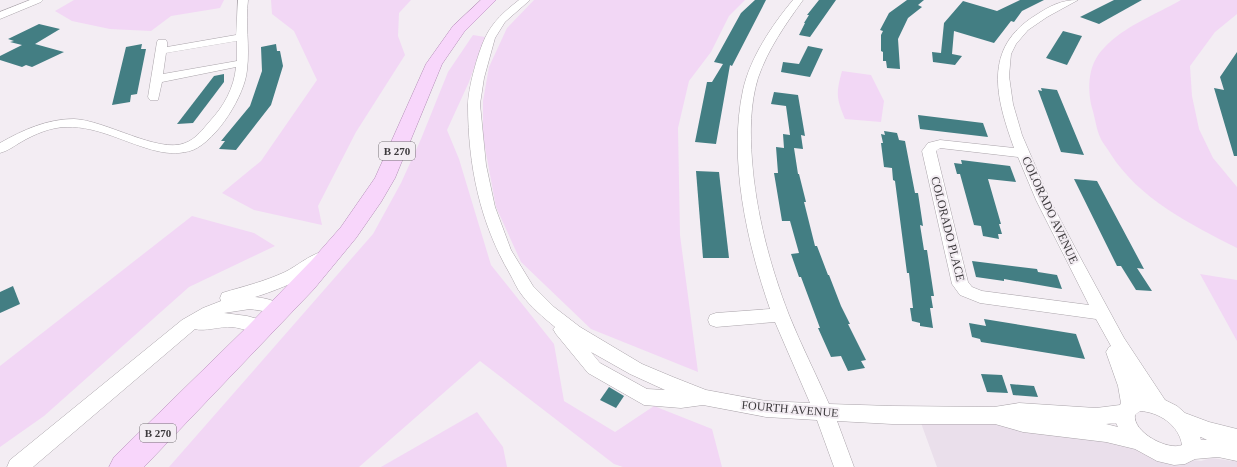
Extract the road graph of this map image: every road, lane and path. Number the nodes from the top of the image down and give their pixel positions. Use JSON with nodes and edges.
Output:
{"nodes":[{"id":1,"x":38,"y":0,"type":"edge"},
{"id":2,"x":242,"y":0,"type":"edge"},
{"id":3,"x":489,"y":0,"type":"edge"},
{"id":4,"x":525,"y":0,"type":"edge"},
{"id":5,"x":798,"y":0,"type":"edge"},
{"id":6,"x":1072,"y":0,"type":"edge"},
{"id":7,"x":0,"y":16,"type":"edge"},
{"id":8,"x":241,"y":37,"type":"junction"},
{"id":9,"x":242,"y":63,"type":"junction"},
{"id":10,"x":157,"y":79,"type":"junction"},
{"id":11,"x":154,"y":97,"type":"dead end"},
{"id":12,"x":0,"y":149,"type":"edge"},
{"id":13,"x":1023,"y":153,"type":"junction"},
{"id":14,"x":336,"y":249,"type":"junction"},
{"id":15,"x":1102,"y":313,"type":"junction"},
{"id":16,"x":780,"y":315,"type":"junction"},
{"id":17,"x":270,"y":319,"type":"junction"},
{"id":18,"x":716,"y":320,"type":"dead end"},
{"id":19,"x":1110,"y":330,"type":"junction"},
{"id":20,"x":169,"y":340,"type":"junction"},
{"id":21,"x":1158,"y":406,"type":"junction"},
{"id":22,"x":1128,"y":409,"type":"junction"},
{"id":23,"x":825,"y":413,"type":"junction"},
{"id":24,"x":994,"y":416,"type":"junction"},
{"id":25,"x":1180,"y":420,"type":"junction"},
{"id":26,"x":1237,"y":438,"type":"edge"},
{"id":27,"x":1139,"y":441,"type":"junction"},
{"id":28,"x":1190,"y":450,"type":"junction"},
{"id":29,"x":1237,"y":452,"type":"edge"},
{"id":30,"x":17,"y":467,"type":"edge"},
{"id":31,"x":124,"y":467,"type":"edge"},
{"id":32,"x":844,"y":467,"type":"edge"}],
"edges":[{"from":1,"to":7,"type":"street"},
{"from":2,"to":8,"type":"street"},
{"from":3,"to":14,"type":"main road","number":"B 270"},
{"from":4,"to":23,"type":"street","name":"FOURTH AVENUE"},
{"from":5,"to":16,"type":"street"},
{"from":6,"to":13,"type":"street","name":"COLORADO AVENUE"},
{"from":8,"to":9,"type":"street"},
{"from":8,"to":10,"type":"street"},
{"from":9,"to":10,"type":"street"},
{"from":9,"to":12,"type":"street"},
{"from":10,"to":11,"type":"street"},
{"from":13,"to":15,"type":"street","name":"COLORADO AVENUE"},
{"from":13,"to":15,"type":"street","name":"COLORADO PLACE"},
{"from":14,"to":17,"type":"main road","number":"B 270"},
{"from":14,"to":20,"type":"street"},
{"from":15,"to":19,"type":"street","name":"COLORADO AVENUE"},
{"from":16,"to":18,"type":"street"},
{"from":16,"to":23,"type":"street"},
{"from":17,"to":20,"type":"street"},
{"from":17,"to":31,"type":"main road","number":"B 270"},
{"from":19,"to":21,"type":"street","name":"COLORADO AVENUE"},
{"from":19,"to":22,"type":"street","name":"COLORADO AVENUE"},
{"from":20,"to":30,"type":"street"},
{"from":21,"to":22,"type":"street"},
{"from":21,"to":25,"type":"street"},
{"from":22,"to":24,"type":"street","name":"FOURTH AVENUE"},
{"from":22,"to":27,"type":"street"},
{"from":23,"to":24,"type":"street","name":"FOURTH AVENUE"},
{"from":23,"to":32,"type":"street"},
{"from":24,"to":27,"type":"street","name":"FOURTH AVENUE"},
{"from":25,"to":26,"type":"street"},
{"from":25,"to":28,"type":"street"},
{"from":27,"to":28,"type":"street"},
{"from":28,"to":29,"type":"street"}]}
